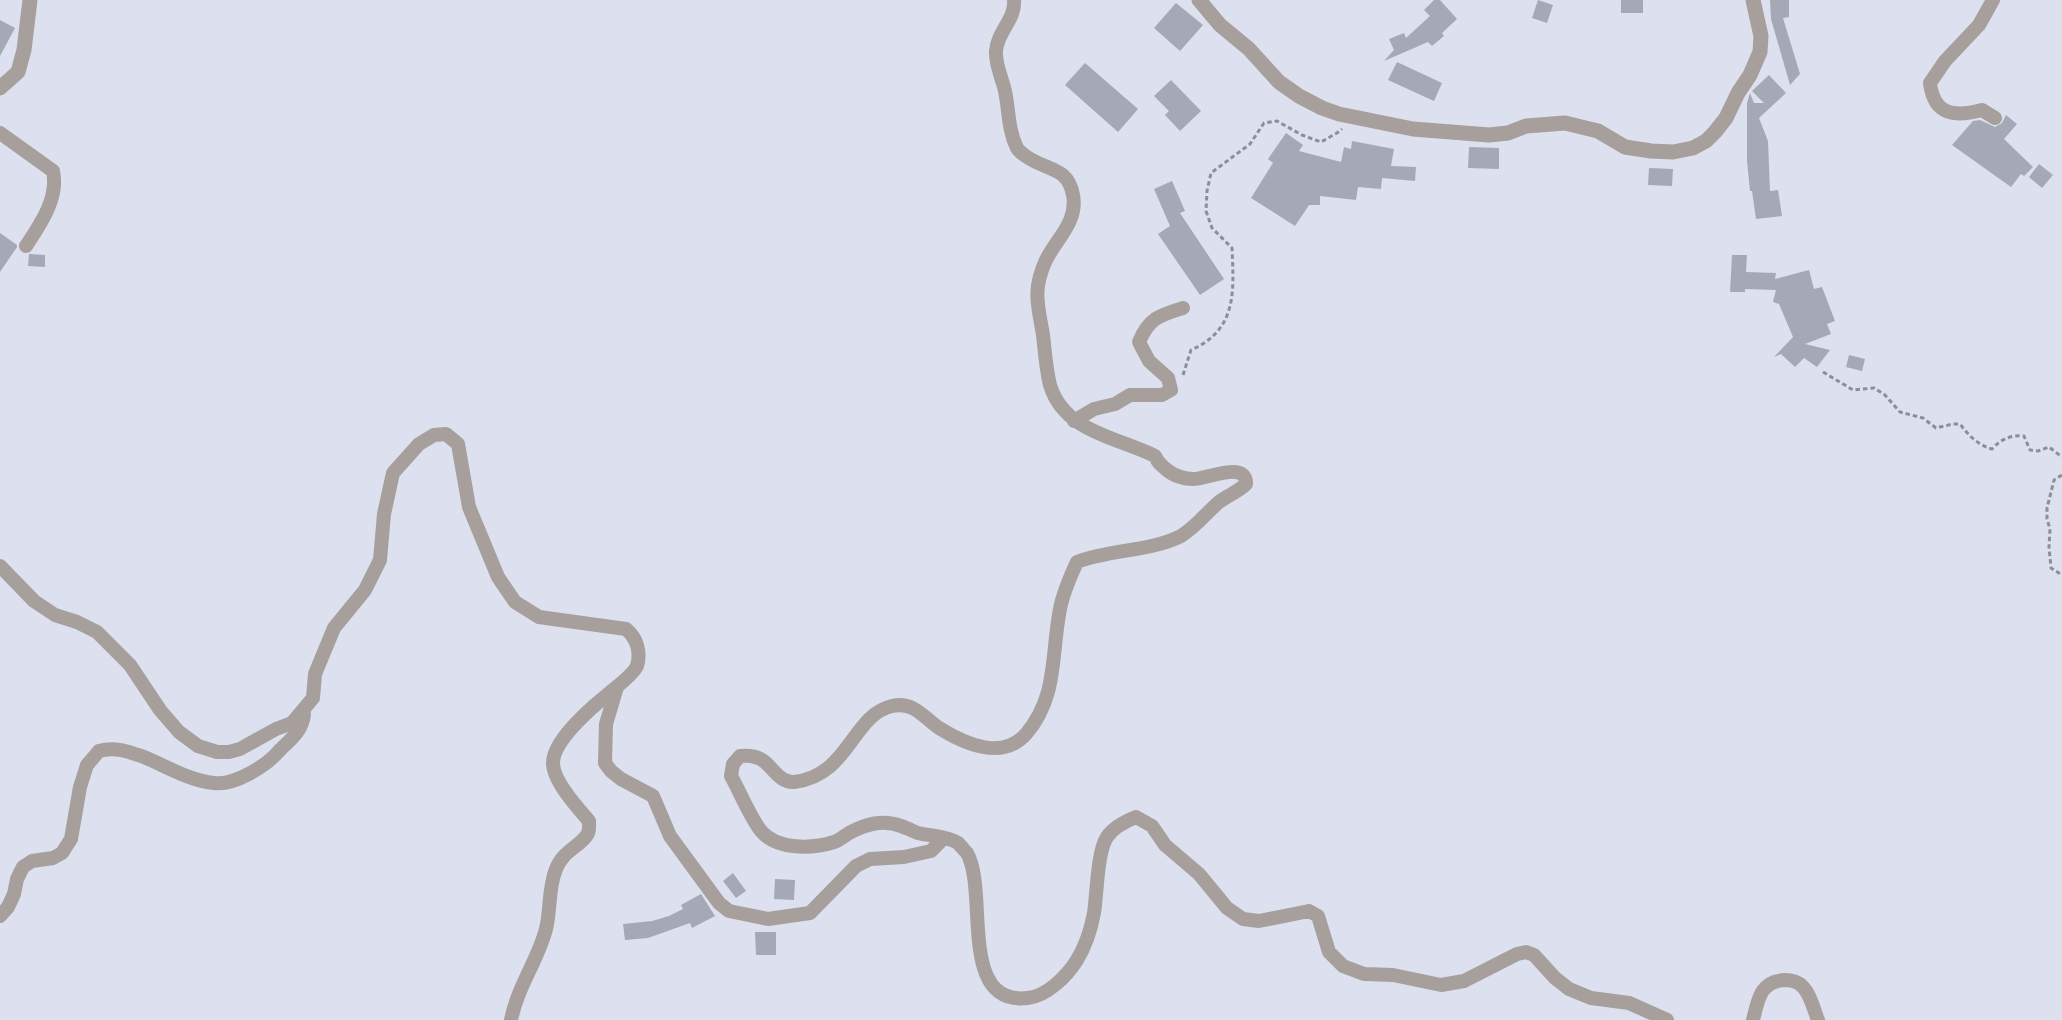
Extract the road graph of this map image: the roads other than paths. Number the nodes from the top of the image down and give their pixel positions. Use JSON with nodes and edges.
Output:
{"nodes":[{"id":1,"x":30,"y":0,"type":"edge"},
{"id":2,"x":1014,"y":0,"type":"edge"},
{"id":3,"x":1199,"y":0,"type":"edge"},
{"id":4,"x":1753,"y":0,"type":"edge"},
{"id":5,"x":1993,"y":0,"type":"edge"},
{"id":6,"x":0,"y":88,"type":"edge"},
{"id":7,"x":1995,"y":118,"type":"dead end"},
{"id":8,"x":0,"y":133,"type":"edge"},
{"id":9,"x":26,"y":246,"type":"dead end"},
{"id":10,"x":1183,"y":308,"type":"dead end"},
{"id":11,"x":1074,"y":421,"type":"junction"},
{"id":12,"x":0,"y":566,"type":"edge"},
{"id":13,"x":617,"y":687,"type":"junction"},
{"id":14,"x":304,"y":708,"type":"junction"},
{"id":15,"x":943,"y":838,"type":"junction"},
{"id":16,"x":0,"y":916,"type":"edge"},
{"id":17,"x":510,"y":1020,"type":"edge"},
{"id":18,"x":1667,"y":1020,"type":"edge"},
{"id":19,"x":1753,"y":1020,"type":"edge"},
{"id":20,"x":1818,"y":1020,"type":"edge"}],
"edges":[{"from":1,"to":6,"type":"street"},
{"from":2,"to":11,"type":"street"},
{"from":3,"to":4,"type":"street"},
{"from":5,"to":7,"type":"street"},
{"from":8,"to":9,"type":"street"},
{"from":10,"to":11,"type":"street"},
{"from":11,"to":15,"type":"street"},
{"from":12,"to":14,"type":"street"},
{"from":13,"to":14,"type":"street"},
{"from":13,"to":15,"type":"street"},
{"from":13,"to":17,"type":"street"},
{"from":14,"to":16,"type":"street"},
{"from":15,"to":18,"type":"street"},
{"from":19,"to":20,"type":"street"}]}
